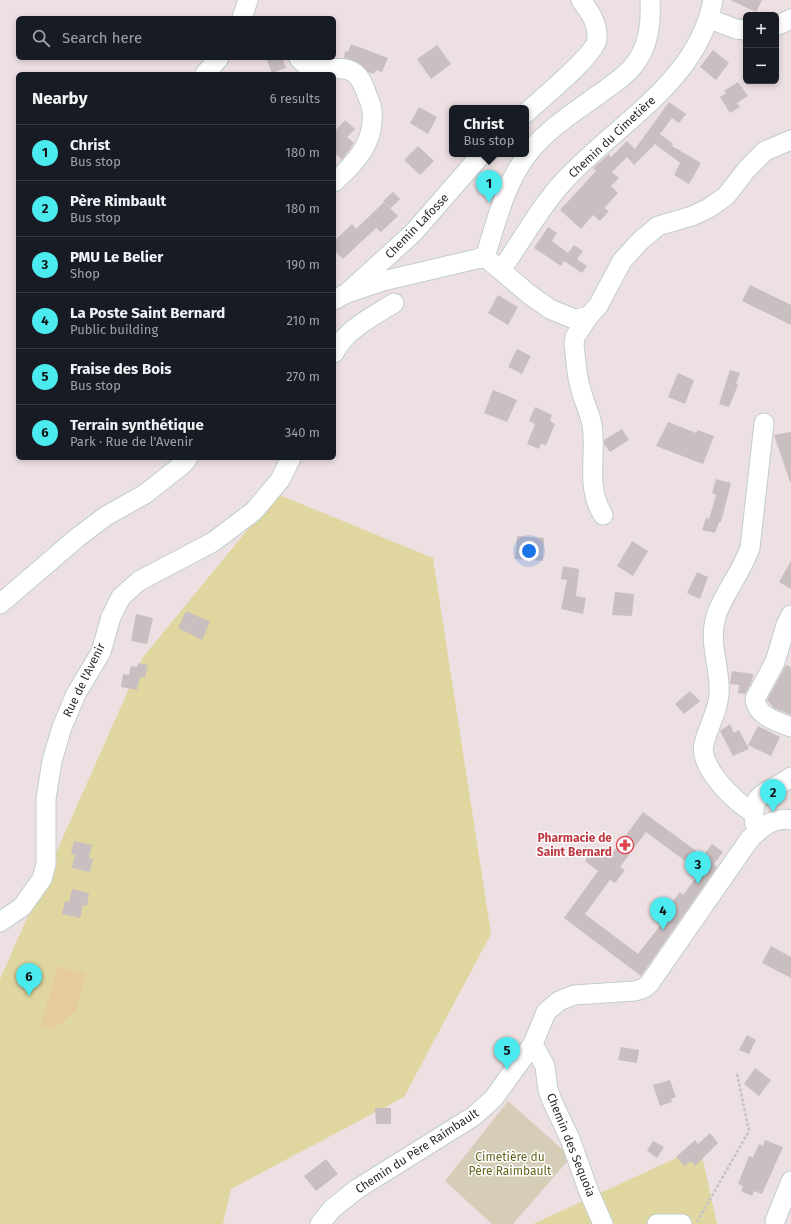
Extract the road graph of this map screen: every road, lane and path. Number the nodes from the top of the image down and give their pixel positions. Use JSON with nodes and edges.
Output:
{"nodes":[{"id":1,"x":248,"y":0,"type":"edge"},
{"id":2,"x":581,"y":0,"type":"edge"},
{"id":3,"x":650,"y":0,"type":"edge"},
{"id":4,"x":713,"y":0,"type":"edge"},
{"id":5,"x":243,"y":16,"type":"edge"},
{"id":6,"x":710,"y":19,"type":"junction"},
{"id":7,"x":791,"y":19,"type":"edge"},
{"id":8,"x":779,"y":25,"type":"edge"},
{"id":9,"x":743,"y":30,"type":"edge"},
{"id":10,"x":216,"y":60,"type":"edge"},
{"id":11,"x":301,"y":60,"type":"edge"},
{"id":12,"x":207,"y":72,"type":"edge"},
{"id":13,"x":529,"y":110,"type":"edge"},
{"id":14,"x":791,"y":140,"type":"edge"},
{"id":15,"x":529,"y":153,"type":"edge"},
{"id":16,"x":479,"y":157,"type":"edge"},
{"id":17,"x":526,"y":157,"type":"edge"},
{"id":18,"x":336,"y":180,"type":"edge"},
{"id":19,"x":485,"y":257,"type":"junction"},
{"id":20,"x":500,"y":270,"type":"junction"},
{"id":21,"x":341,"y":296,"type":"edge"},
{"id":22,"x":394,"y":303,"type":"dead end"},
{"id":23,"x":588,"y":317,"type":"junction"},
{"id":24,"x":336,"y":349,"type":"edge"},
{"id":25,"x":764,"y":423,"type":"dead end"},
{"id":26,"x":186,"y":460,"type":"edge"},
{"id":27,"x":290,"y":460,"type":"edge"},
{"id":28,"x":602,"y":515,"type":"dead end"},
{"id":29,"x":0,"y":604,"type":"edge"},
{"id":30,"x":791,"y":615,"type":"edge"},
{"id":31,"x":791,"y":727,"type":"edge"},
{"id":32,"x":791,"y":777,"type":"edge"},
{"id":33,"x":753,"y":812,"type":"junction"},
{"id":34,"x":791,"y":820,"type":"edge"},
{"id":35,"x":757,"y":831,"type":"junction"},
{"id":36,"x":0,"y":922,"type":"edge"},
{"id":37,"x":533,"y":1044,"type":"junction"},
{"id":38,"x":736,"y":1074,"type":"dead end"},
{"id":39,"x":791,"y":1182,"type":"edge"},
{"id":40,"x":779,"y":1220,"type":"edge"},
{"id":41,"x":320,"y":1224,"type":"edge"},
{"id":42,"x":603,"y":1224,"type":"edge"},
{"id":43,"x":657,"y":1224,"type":"edge"},
{"id":44,"x":682,"y":1224,"type":"edge"},
{"id":45,"x":696,"y":1224,"type":"edge"}],
"edges":[{"from":1,"to":5,"type":"street"},
{"from":2,"to":13,"type":"street"},
{"from":3,"to":15,"type":"street"},
{"from":4,"to":6,"type":"street","name":"Chemin du Cimetière"},
{"from":6,"to":9,"type":"street"},
{"from":6,"to":20,"type":"street","name":"Chemin du Cimetière"},
{"from":7,"to":8,"type":"street"},
{"from":10,"to":12,"type":"street"},
{"from":11,"to":18,"type":"street"},
{"from":14,"to":23,"type":"street"},
{"from":16,"to":21,"type":"street","name":"Chemin Lafosse"},
{"from":17,"to":19,"type":"street"},
{"from":19,"to":20,"type":"street"},
{"from":19,"to":21,"type":"street"},
{"from":20,"to":23,"type":"street"},
{"from":22,"to":24,"type":"street"},
{"from":23,"to":28,"type":"street"},
{"from":25,"to":33,"type":"street"},
{"from":26,"to":29,"type":"street"},
{"from":27,"to":36,"type":"street","name":"Rue de l'Avenir"},
{"from":30,"to":31,"type":"street"},
{"from":32,"to":33,"type":"street"},
{"from":33,"to":35,"type":"street"},
{"from":34,"to":35,"type":"street","name":"Chemin du Père Raimbault"},
{"from":35,"to":37,"type":"street","name":"Chemin du Père Raimbault"},
{"from":37,"to":41,"type":"street","name":"Chemin du Père Raimbault"},
{"from":37,"to":42,"type":"street","name":"Chemin des Sequoia"},
{"from":38,"to":45,"type":"path"},
{"from":39,"to":40,"type":"street"},
{"from":43,"to":44,"type":"street"}]}
